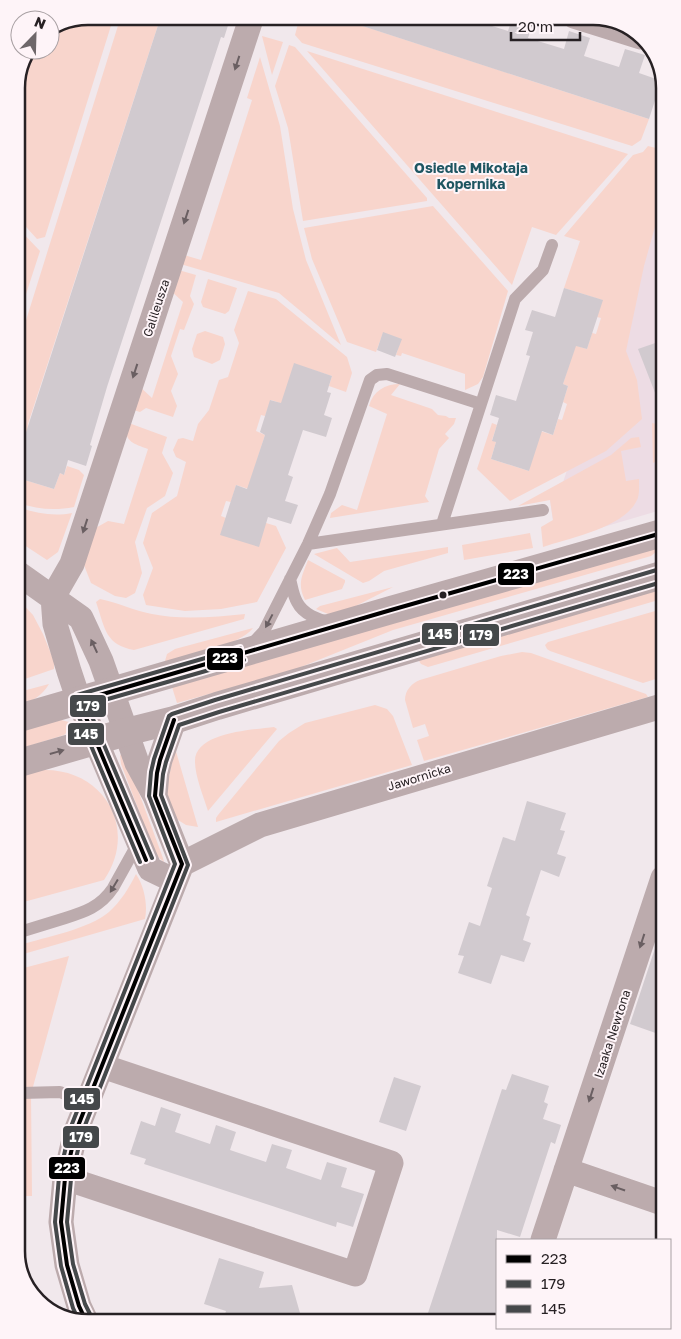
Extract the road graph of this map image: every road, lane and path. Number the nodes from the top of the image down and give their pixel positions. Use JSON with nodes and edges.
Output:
{"nodes":[{"id":1,"x":249,"y":25,"type":"edge"},
{"id":2,"x":552,"y":244,"type":"dead end"},
{"id":3,"x":481,"y":404,"type":"junction"},
{"id":4,"x":544,"y":510,"type":"dead end"},
{"id":5,"x":442,"y":524,"type":"junction"},
{"id":6,"x":656,"y":535,"type":"edge"},
{"id":7,"x":308,"y":544,"type":"junction"},
{"id":8,"x":656,"y":577,"type":"edge"},
{"id":9,"x":25,"y":579,"type":"edge"},
{"id":10,"x":290,"y":579,"type":"junction"},
{"id":11,"x":53,"y":597,"type":"junction"},
{"id":12,"x":352,"y":621,"type":"junction"},
{"id":13,"x":237,"y":655,"type":"junction"},
{"id":14,"x":112,"y":691,"type":"junction"},
{"id":15,"x":79,"y":701,"type":"junction"},
{"id":16,"x":656,"y":708,"type":"edge"},
{"id":17,"x":25,"y":716,"type":"edge"},
{"id":18,"x":174,"y":720,"type":"junction"},
{"id":19,"x":126,"y":732,"type":"junction"},
{"id":20,"x":95,"y":740,"type":"junction"},
{"id":21,"x":25,"y":760,"type":"edge"},
{"id":22,"x":155,"y":796,"type":"junction"},
{"id":23,"x":138,"y":843,"type":"junction"},
{"id":24,"x":179,"y":872,"type":"junction"},
{"id":25,"x":656,"y":906,"type":"edge"},
{"id":26,"x":25,"y":930,"type":"edge"},
{"id":27,"x":102,"y":1066,"type":"junction"},
{"id":28,"x":25,"y":1093,"type":"edge"},
{"id":29,"x":87,"y":1103,"type":"junction"},
{"id":30,"x":566,"y":1170,"type":"junction"},
{"id":31,"x":65,"y":1178,"type":"junction"},
{"id":32,"x":656,"y":1201,"type":"edge"},
{"id":33,"x":543,"y":1239,"type":"edge"},
{"id":34,"x":83,"y":1314,"type":"edge"}],
"edges":[{"from":1,"to":11,"type":"street","name":"Galileusza","one_way":true},
{"from":2,"to":3,"type":"lane"},
{"from":3,"to":5,"type":"lane"},
{"from":3,"to":7,"type":"lane"},
{"from":4,"to":5,"type":"lane"},
{"from":5,"to":7,"type":"lane"},
{"from":6,"to":12,"type":"street"},
{"from":7,"to":10,"type":"lane"},
{"from":8,"to":18,"type":"street"},
{"from":9,"to":11,"type":"street"},
{"from":10,"to":12,"type":"lane"},
{"from":10,"to":13,"type":"lane","one_way":true},
{"from":14,"to":11,"type":"street","one_way":true},
{"from":11,"to":15,"type":"street"},
{"from":12,"to":13,"type":"street"},
{"from":13,"to":14,"type":"street"},
{"from":14,"to":15,"type":"street"},
{"from":14,"to":19,"type":"street"},
{"from":15,"to":17,"type":"street"},
{"from":15,"to":20,"type":"street"},
{"from":16,"to":24,"type":"street","name":"Jawornicka"},
{"from":18,"to":19,"type":"street"},
{"from":18,"to":22,"type":"street"},
{"from":19,"to":20,"type":"street"},
{"from":19,"to":22,"type":"street"},
{"from":21,"to":20,"type":"street","one_way":true},
{"from":20,"to":23,"type":"street"},
{"from":22,"to":24,"type":"street"},
{"from":23,"to":24,"type":"street"},
{"from":23,"to":26,"type":"lane","one_way":true},
{"from":24,"to":27,"type":"street"},
{"from":25,"to":30,"type":"street","name":"Izaaka Newtona","one_way":true},
{"from":27,"to":29,"type":"street"},
{"from":27,"to":31,"type":"street"},
{"from":28,"to":29,"type":"lane"},
{"from":29,"to":31,"type":"street"},
{"from":32,"to":30,"type":"street","one_way":true},
{"from":30,"to":33,"type":"street","name":"Izaaka Newtona"},
{"from":31,"to":34,"type":"street"}]}
